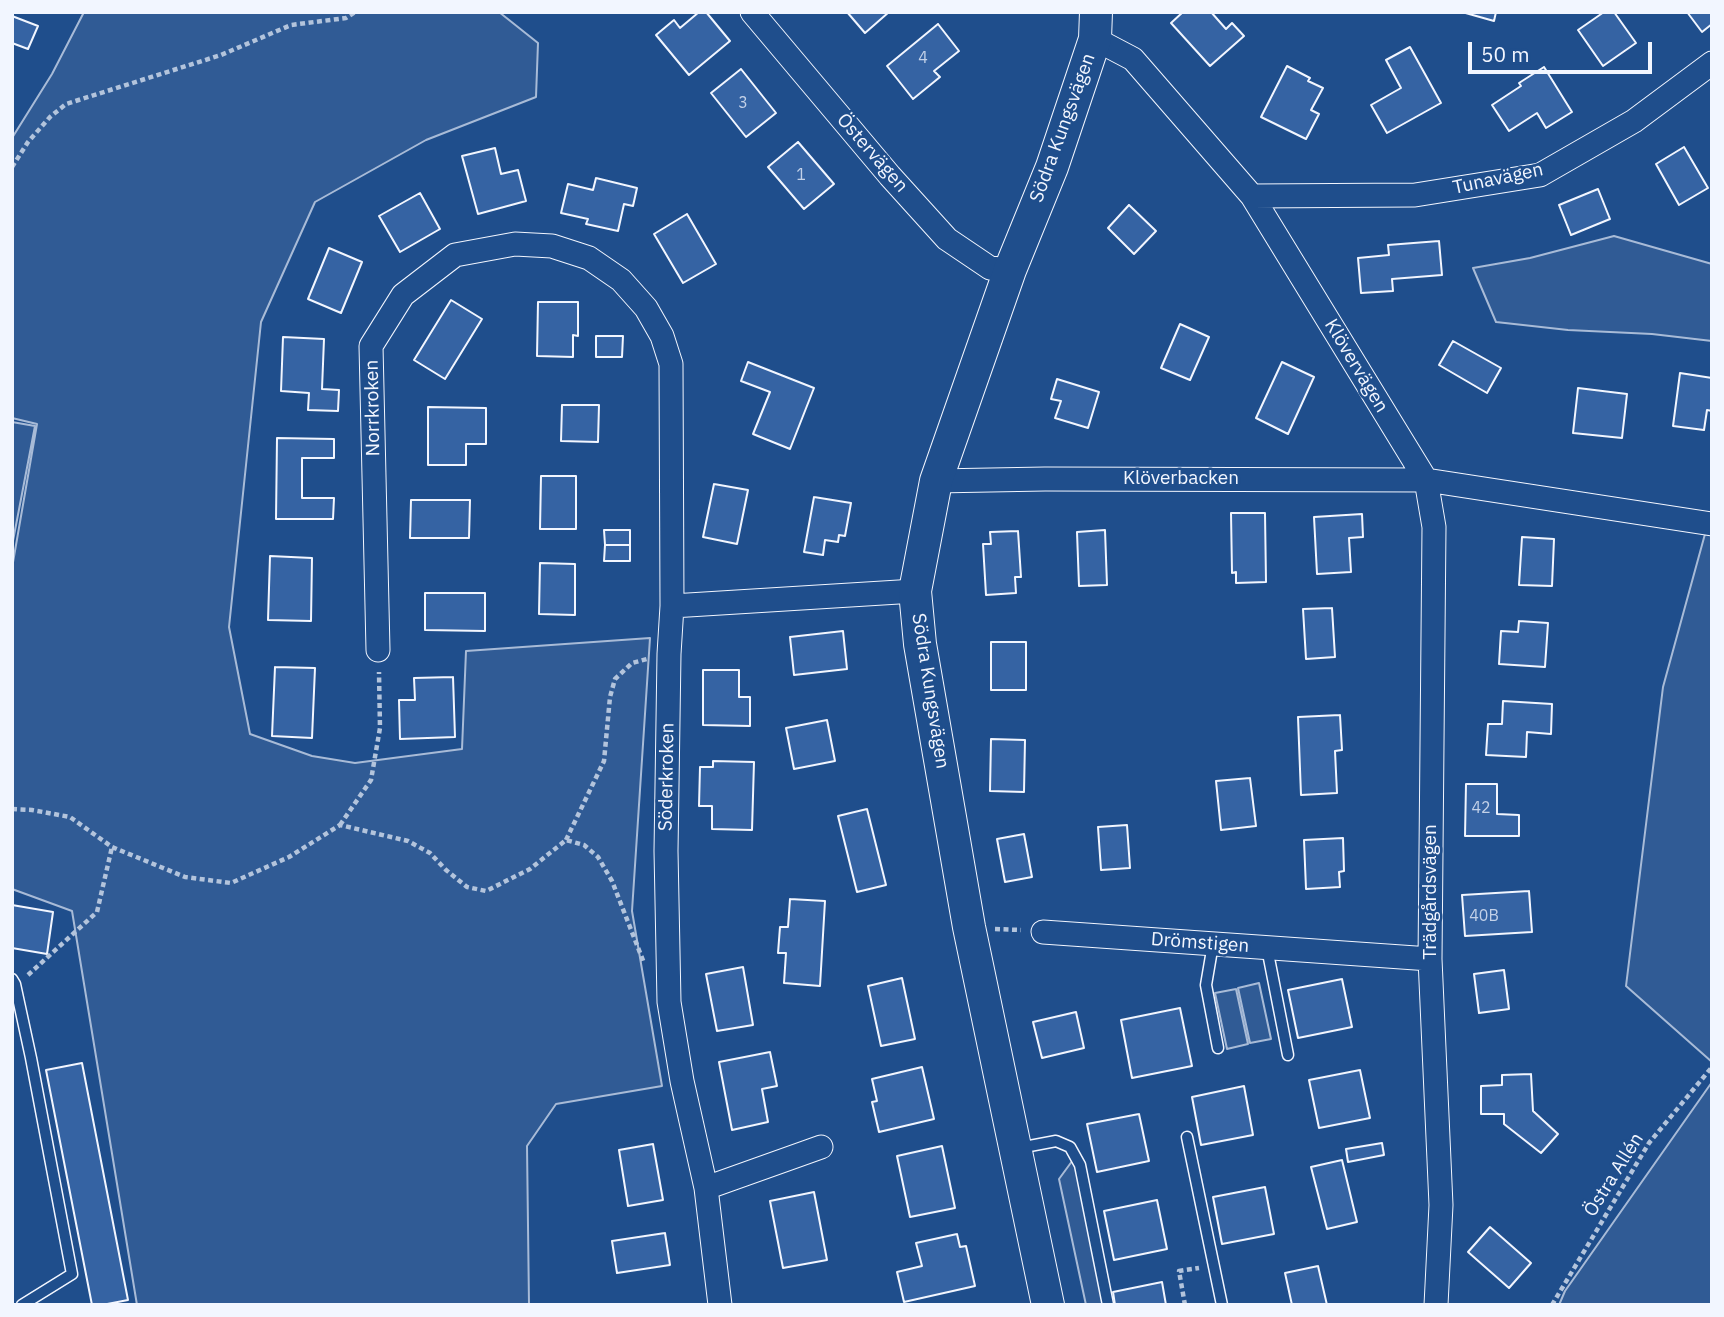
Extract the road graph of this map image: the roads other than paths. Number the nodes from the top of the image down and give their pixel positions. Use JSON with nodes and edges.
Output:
{"nodes":[{"id":1,"x":752,"y":12,"type":"edge"},
{"id":2,"x":1100,"y":24,"type":"edge"},
{"id":3,"x":1712,"y":64,"type":"edge"},
{"id":4,"x":1252,"y":196,"type":"junction"},
{"id":5,"x":1010,"y":270,"type":"junction"},
{"id":6,"x":1426,"y":480,"type":"junction"},
{"id":7,"x":936,"y":481,"type":"junction"},
{"id":8,"x":1712,"y":524,"type":"edge"},
{"id":9,"x":915,"y":591,"type":"junction"},
{"id":10,"x":672,"y":607,"type":"junction"},
{"id":11,"x":378,"y":650,"type":"road end"},
{"id":12,"x":1043,"y":932,"type":"road end"},
{"id":13,"x":1213,"y":944,"type":"junction"},
{"id":14,"x":1267,"y":948,"type":"junction"},
{"id":15,"x":1430,"y":959,"type":"junction"},
{"id":16,"x":12,"y":979,"type":"edge"},
{"id":17,"x":1218,"y":1048,"type":"dead end"},
{"id":18,"x":1288,"y":1055,"type":"dead end"},
{"id":19,"x":1187,"y":1137,"type":"dead end"},
{"id":20,"x":821,"y":1147,"type":"dead end"},
{"id":21,"x":1017,"y":1149,"type":"junction"},
{"id":22,"x":705,"y":1188,"type":"junction"},
{"id":23,"x":22,"y":1305,"type":"edge"},
{"id":24,"x":720,"y":1305,"type":"edge"},
{"id":25,"x":1048,"y":1305,"type":"edge"},
{"id":26,"x":1108,"y":1305,"type":"edge"},
{"id":27,"x":1222,"y":1305,"type":"edge"},
{"id":28,"x":1436,"y":1305,"type":"edge"}],
"edges":[{"from":1,"to":5,"type":"street","name":"Östervägen"},
{"from":2,"to":4,"type":"street","name":"Klövervägen"},
{"from":2,"to":5,"type":"street","name":"Södra Kungsvägen"},
{"from":3,"to":4,"type":"street","name":"Tunavägen"},
{"from":4,"to":6,"type":"street","name":"Klövervägen"},
{"from":5,"to":7,"type":"street","name":"Södra Kungsvägen"},
{"from":6,"to":7,"type":"street","name":"Klöverbacken"},
{"from":6,"to":8,"type":"street"},
{"from":6,"to":15,"type":"street","name":"Trädgårdsvägen"},
{"from":7,"to":9,"type":"street","name":"Södra Kungsvägen"},
{"from":9,"to":10,"type":"street"},
{"from":9,"to":21,"type":"street","name":"Södra Kungsvägen"},
{"from":10,"to":11,"type":"street","name":"Norrkroken"},
{"from":10,"to":22,"type":"street","name":"Söderkroken"},
{"from":12,"to":13,"type":"street","name":"Drömstigen"},
{"from":13,"to":14,"type":"street","name":"Drömstigen"},
{"from":13,"to":17,"type":"lane"},
{"from":14,"to":15,"type":"street","name":"Drömstigen"},
{"from":14,"to":18,"type":"lane"},
{"from":15,"to":28,"type":"street","name":"Trädgårdsvägen"},
{"from":16,"to":23,"type":"lane"},
{"from":19,"to":27,"type":"lane"},
{"from":20,"to":22,"type":"street"},
{"from":21,"to":25,"type":"street","name":"Södra Kungsvägen"},
{"from":21,"to":26,"type":"lane"},
{"from":22,"to":24,"type":"street","name":"Söderkroken"}]}
